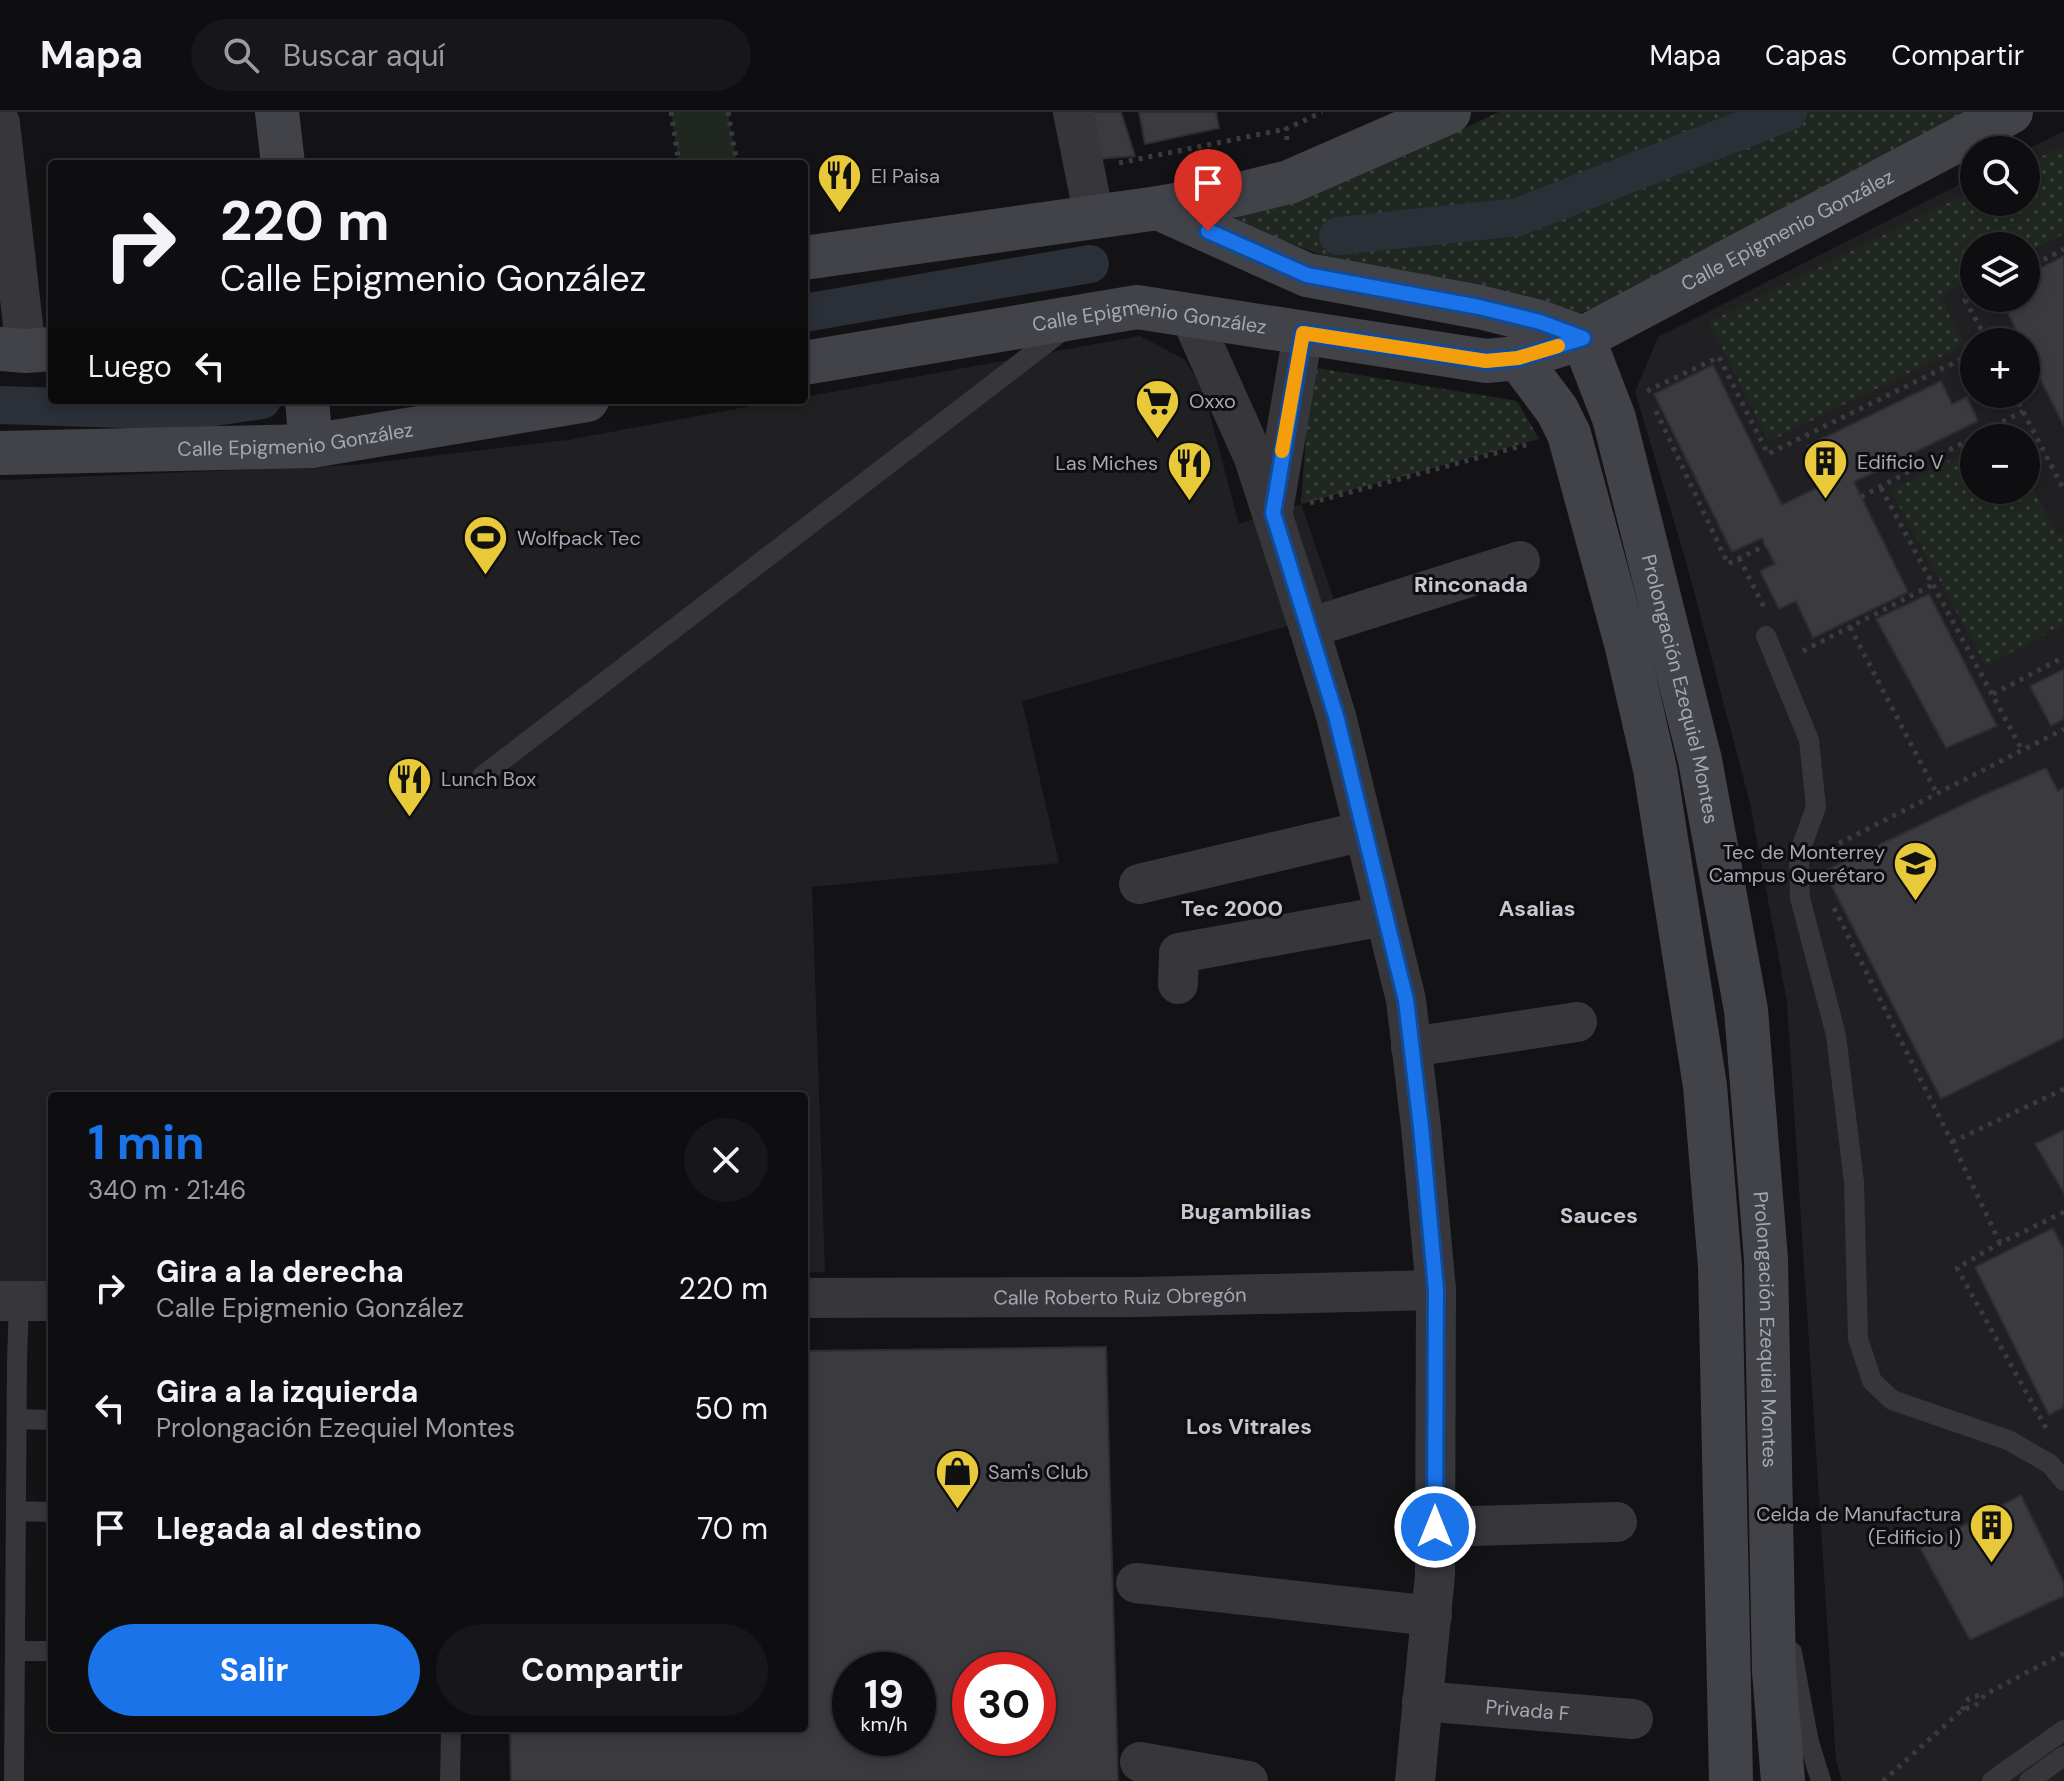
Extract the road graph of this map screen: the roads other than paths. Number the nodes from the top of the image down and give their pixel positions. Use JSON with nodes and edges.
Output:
{"nodes":[{"id":1,"x":277,"y":112,"type":"edge"},
{"id":2,"x":1073,"y":112,"type":"edge"},
{"id":3,"x":1449,"y":112,"type":"edge"},
{"id":4,"x":2011,"y":112,"type":"edge"},
{"id":5,"x":0,"y":123,"type":"edge"},
{"id":6,"x":283,"y":160,"type":"edge"},
{"id":7,"x":1125,"y":213,"type":"junction"},
{"id":8,"x":808,"y":257,"type":"edge"},
{"id":9,"x":1190,"y":315,"type":"junction"},
{"id":10,"x":1081,"y":317,"type":"junction"},
{"id":11,"x":1303,"y":333,"type":"junction"},
{"id":12,"x":1583,"y":338,"type":"junction"},
{"id":13,"x":26,"y":350,"type":"edge"},
{"id":14,"x":1518,"y":358,"type":"junction"},
{"id":15,"x":808,"y":362,"type":"edge"},
{"id":16,"x":307,"y":404,"type":"edge"},
{"id":17,"x":563,"y":404,"type":"edge"},
{"id":18,"x":311,"y":446,"type":"junction"},
{"id":19,"x":0,"y":453,"type":"edge"},
{"id":20,"x":1273,"y":513,"type":"junction"},
{"id":21,"x":1520,"y":561,"type":"dead end"},
{"id":22,"x":1309,"y":628,"type":"junction"},
{"id":23,"x":1766,"y":636,"type":"dead end"},
{"id":24,"x":482,"y":776,"type":"dead end"},
{"id":25,"x":1364,"y":831,"type":"junction"},
{"id":26,"x":1139,"y":884,"type":"dead end"},
{"id":27,"x":1385,"y":916,"type":"junction"},
{"id":28,"x":1178,"y":984,"type":"dead end"},
{"id":29,"x":1577,"y":1022,"type":"dead end"},
{"id":30,"x":1411,"y":1047,"type":"junction"},
{"id":31,"x":1436,"y":1290,"type":"junction"},
{"id":32,"x":808,"y":1298,"type":"edge"},
{"id":33,"x":24,"y":1301,"type":"edge"},
{"id":34,"x":17,"y":1419,"type":"junction"},
{"id":35,"x":48,"y":1420,"type":"edge"},
{"id":36,"x":2064,"y":1481,"type":"edge"},
{"id":37,"x":16,"y":1511,"type":"junction"},
{"id":38,"x":48,"y":1512,"type":"edge"},
{"id":39,"x":1617,"y":1522,"type":"dead end"},
{"id":40,"x":1435,"y":1527,"type":"junction"},
{"id":41,"x":1770,"y":1541,"type":"junction"},
{"id":42,"x":1136,"y":1583,"type":"dead end"},
{"id":43,"x":1432,"y":1616,"type":"junction"},
{"id":44,"x":15,"y":1651,"type":"junction"},
{"id":45,"x":48,"y":1651,"type":"edge"},
{"id":46,"x":1422,"y":1701,"type":"junction"},
{"id":47,"x":1633,"y":1719,"type":"dead end"},
{"id":48,"x":2064,"y":1730,"type":"edge"},
{"id":49,"x":451,"y":1732,"type":"edge"},
{"id":50,"x":2064,"y":1756,"type":"edge"},
{"id":51,"x":1140,"y":1762,"type":"dead end"},
{"id":52,"x":14,"y":1781,"type":"edge"},
{"id":53,"x":450,"y":1781,"type":"edge"},
{"id":54,"x":1248,"y":1781,"type":"edge"},
{"id":55,"x":1415,"y":1781,"type":"edge"},
{"id":56,"x":1731,"y":1781,"type":"edge"},
{"id":57,"x":1783,"y":1781,"type":"edge"},
{"id":58,"x":1821,"y":1781,"type":"edge"},
{"id":59,"x":1992,"y":1781,"type":"edge"},
{"id":60,"x":2029,"y":1781,"type":"edge"}],
"edges":[{"from":1,"to":6,"type":"main road"},
{"from":2,"to":7,"type":"street"},
{"from":3,"to":7,"type":"main road"},
{"from":4,"to":12,"type":"main road","name":"Calle Epigmenio González"},
{"from":5,"to":13,"type":"street"},
{"from":7,"to":8,"type":"main road"},
{"from":7,"to":12,"type":"main road"},
{"from":9,"to":10,"type":"main road","name":"Calle Epigmenio González"},
{"from":9,"to":11,"type":"main road","name":"Calle Epigmenio González"},
{"from":9,"to":20,"type":"street"},
{"from":10,"to":15,"type":"main road","name":"Calle Epigmenio González"},
{"from":10,"to":24,"type":"lane"},
{"from":11,"to":14,"type":"main road","name":"Calle Epigmenio González"},
{"from":11,"to":20,"type":"street"},
{"from":12,"to":14,"type":"main road","name":"Calle Epigmenio González"},
{"from":12,"to":41,"type":"main road","name":"Prolongación Ezequiel Montes"},
{"from":14,"to":56,"type":"main road","name":"Prolongación Ezequiel Montes"},
{"from":16,"to":18,"type":"main road"},
{"from":17,"to":18,"type":"main road","name":"Calle Epigmenio González"},
{"from":18,"to":19,"type":"main road","name":"Calle Epigmenio González"},
{"from":20,"to":22,"type":"street"},
{"from":21,"to":22,"type":"street"},
{"from":22,"to":25,"type":"street"},
{"from":23,"to":36,"type":"lane"},
{"from":25,"to":26,"type":"street"},
{"from":25,"to":27,"type":"street"},
{"from":27,"to":28,"type":"street"},
{"from":27,"to":30,"type":"street"},
{"from":29,"to":30,"type":"street"},
{"from":30,"to":31,"type":"street"},
{"from":31,"to":32,"type":"street","name":"Calle Roberto Ruiz Obregón"},
{"from":31,"to":40,"type":"street"},
{"from":33,"to":34,"type":"lane"},
{"from":34,"to":35,"type":"lane"},
{"from":34,"to":37,"type":"lane"},
{"from":37,"to":38,"type":"lane"},
{"from":37,"to":44,"type":"lane"},
{"from":39,"to":40,"type":"street"},
{"from":40,"to":43,"type":"street"},
{"from":41,"to":57,"type":"main road","name":"Prolongación Ezequiel Montes"},
{"from":41,"to":58,"type":"lane"},
{"from":42,"to":43,"type":"street"},
{"from":43,"to":46,"type":"street"},
{"from":44,"to":45,"type":"lane"},
{"from":44,"to":52,"type":"lane"},
{"from":46,"to":47,"type":"street","name":"Privada F"},
{"from":46,"to":55,"type":"street"},
{"from":48,"to":59,"type":"lane"},
{"from":49,"to":53,"type":"lane"},
{"from":50,"to":60,"type":"lane"},
{"from":51,"to":54,"type":"street"}]}
